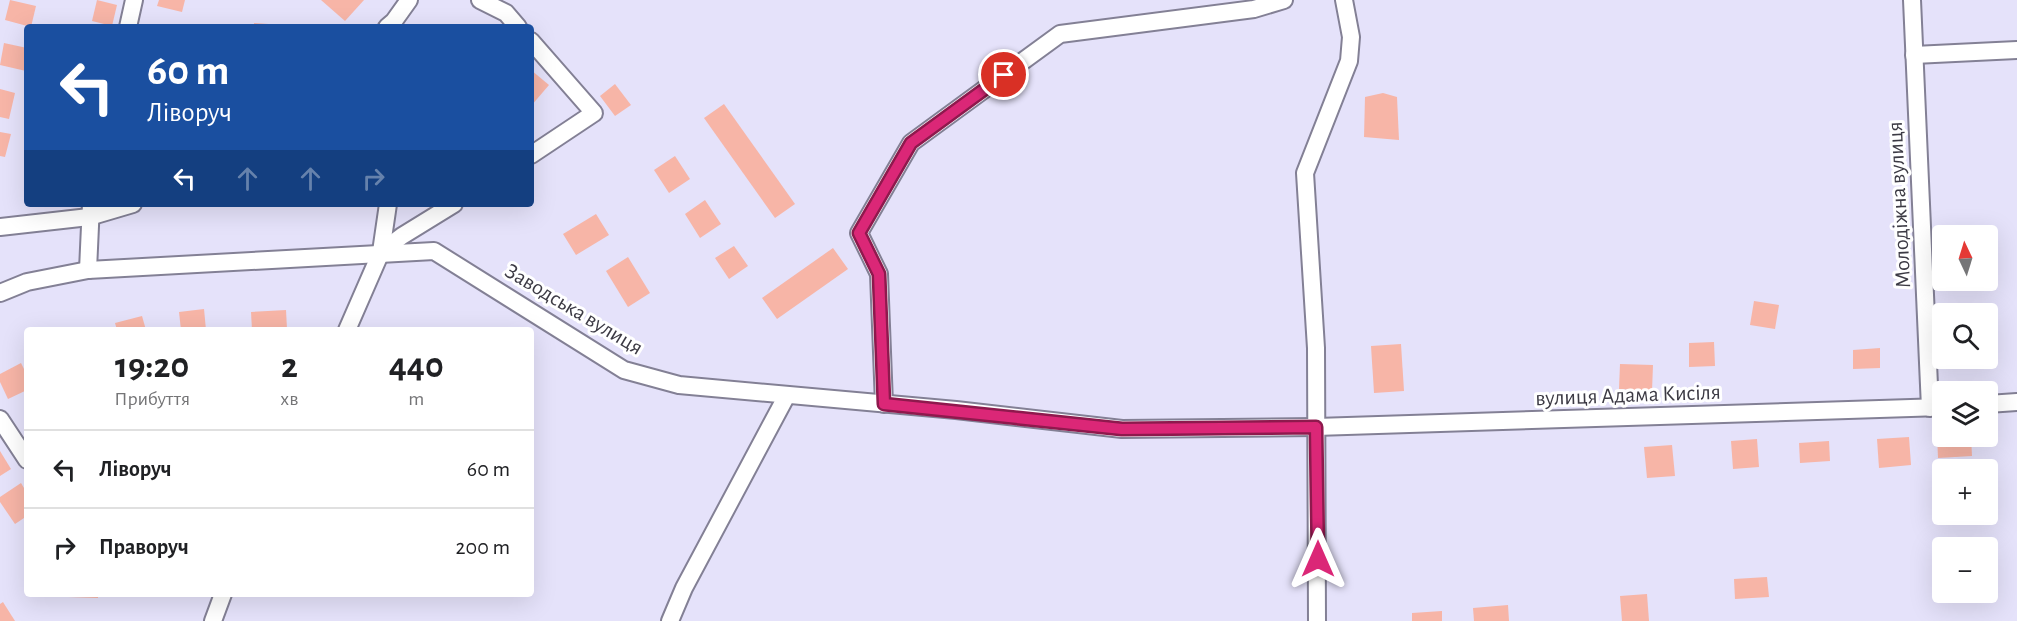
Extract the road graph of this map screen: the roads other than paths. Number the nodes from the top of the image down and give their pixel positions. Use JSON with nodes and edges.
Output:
{"nodes":[{"id":1,"x":135,"y":0,"type":"edge"},
{"id":2,"x":409,"y":0,"type":"edge"},
{"id":3,"x":480,"y":0,"type":"edge"},
{"id":4,"x":1284,"y":0,"type":"edge"},
{"id":5,"x":1344,"y":0,"type":"edge"},
{"id":6,"x":1912,"y":0,"type":"edge"},
{"id":7,"x":129,"y":24,"type":"edge"},
{"id":8,"x":393,"y":24,"type":"edge"},
{"id":9,"x":515,"y":24,"type":"edge"},
{"id":10,"x":534,"y":44,"type":"edge"},
{"id":11,"x":2017,"y":51,"type":"edge"},
{"id":12,"x":1914,"y":55,"type":"junction"},
{"id":13,"x":534,"y":153,"type":"edge"},
{"id":14,"x":112,"y":207,"type":"edge"},
{"id":15,"x":388,"y":207,"type":"edge"},
{"id":16,"x":449,"y":207,"type":"edge"},
{"id":17,"x":90,"y":210,"type":"edge"},
{"id":18,"x":0,"y":227,"type":"edge"},
{"id":19,"x":381,"y":252,"type":"junction"},
{"id":20,"x":88,"y":270,"type":"junction"},
{"id":21,"x":0,"y":293,"type":"edge"},
{"id":22,"x":348,"y":327,"type":"edge"},
{"id":23,"x":1934,"y":381,"type":"edge"},
{"id":24,"x":787,"y":395,"type":"junction"},
{"id":25,"x":2017,"y":402,"type":"edge"},
{"id":26,"x":1998,"y":403,"type":"edge"},
{"id":27,"x":889,"y":404,"type":"junction"},
{"id":28,"x":1932,"y":407,"type":"edge"},
{"id":29,"x":0,"y":419,"type":"edge"},
{"id":30,"x":1316,"y":427,"type":"junction"},
{"id":31,"x":24,"y":455,"type":"edge"},
{"id":32,"x":222,"y":597,"type":"edge"},
{"id":33,"x":213,"y":621,"type":"edge"},
{"id":34,"x":670,"y":621,"type":"edge"},
{"id":35,"x":1317,"y":621,"type":"edge"}],
"edges":[{"from":1,"to":7,"type":"street"},
{"from":2,"to":8,"type":"street"},
{"from":3,"to":9,"type":"street"},
{"from":4,"to":27,"type":"street"},
{"from":5,"to":30,"type":"street"},
{"from":6,"to":12,"type":"street","name":"Молодіжна вулиця"},
{"from":10,"to":13,"type":"street"},
{"from":11,"to":12,"type":"street"},
{"from":12,"to":23,"type":"street","name":"Молодіжна вулиця"},
{"from":14,"to":17,"type":"street"},
{"from":15,"to":19,"type":"street"},
{"from":16,"to":19,"type":"street"},
{"from":17,"to":18,"type":"street"},
{"from":17,"to":20,"type":"street"},
{"from":19,"to":20,"type":"street","name":"Заводська вулиця"},
{"from":19,"to":22,"type":"street"},
{"from":19,"to":24,"type":"street","name":"Заводська вулиця"},
{"from":20,"to":21,"type":"street","name":"Заводська вулиця"},
{"from":24,"to":27,"type":"street","name":"Заводська вулиця"},
{"from":24,"to":34,"type":"street"},
{"from":25,"to":26,"type":"street"},
{"from":27,"to":30,"type":"street","name":"вулиця Адама Кисіля"},
{"from":28,"to":30,"type":"street","name":"вулиця Адама Кисіля"},
{"from":29,"to":31,"type":"street"},
{"from":30,"to":35,"type":"street"},
{"from":32,"to":33,"type":"street"}]}
